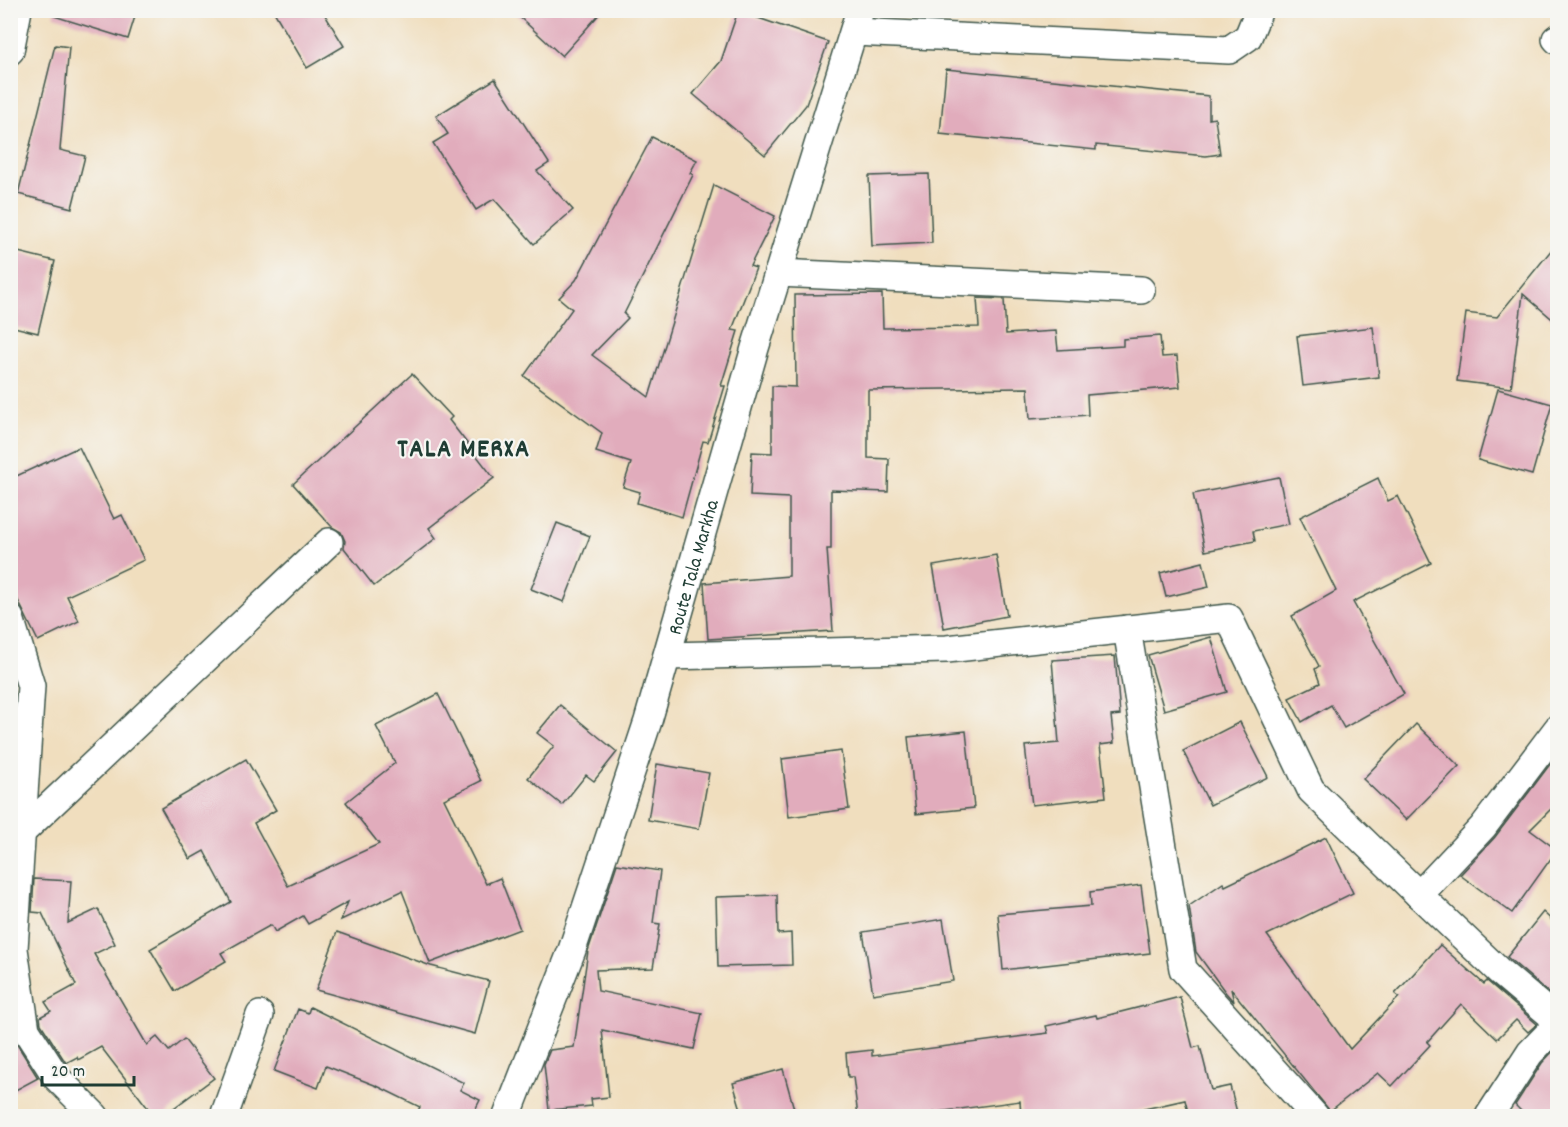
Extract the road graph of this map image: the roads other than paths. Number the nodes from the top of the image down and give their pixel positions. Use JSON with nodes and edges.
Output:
{"nodes":[{"id":1,"x":18,"y":10,"type":"edge"},
{"id":2,"x":1259,"y":10,"type":"edge"},
{"id":3,"x":857,"y":21,"type":"edge"},
{"id":4,"x":10,"y":51,"type":"edge"},
{"id":5,"x":778,"y":273,"type":"junction"},
{"id":6,"x":1141,"y":290,"type":"dead end"},
{"id":7,"x":329,"y":542,"type":"dead end"},
{"id":8,"x":10,"y":618,"type":"edge"},
{"id":9,"x":1127,"y":629,"type":"junction"},
{"id":10,"x":667,"y":656,"type":"junction"},
{"id":11,"x":1557,"y":728,"type":"edge"},
{"id":12,"x":21,"y":832,"type":"junction"},
{"id":13,"x":1419,"y":895,"type":"junction"},
{"id":14,"x":260,"y":1015,"type":"dead end"},
{"id":15,"x":1557,"y":1022,"type":"edge"},
{"id":16,"x":95,"y":1116,"type":"edge"},
{"id":17,"x":224,"y":1116,"type":"edge"},
{"id":18,"x":507,"y":1116,"type":"edge"},
{"id":19,"x":1314,"y":1116,"type":"edge"},
{"id":20,"x":1489,"y":1116,"type":"edge"}],
"edges":[{"from":1,"to":4,"type":"street"},
{"from":2,"to":3,"type":"street"},
{"from":3,"to":5,"type":"street","name":"Route Tala Markha"},
{"from":5,"to":6,"type":"street"},
{"from":5,"to":10,"type":"street","name":"Route Tala Markha"},
{"from":7,"to":12,"type":"street"},
{"from":8,"to":12,"type":"street"},
{"from":9,"to":10,"type":"street"},
{"from":9,"to":13,"type":"street"},
{"from":9,"to":19,"type":"street"},
{"from":10,"to":18,"type":"street","name":"Route Tala Markha"},
{"from":11,"to":13,"type":"street"},
{"from":12,"to":16,"type":"street"},
{"from":13,"to":15,"type":"street"},
{"from":14,"to":17,"type":"street"},
{"from":15,"to":20,"type":"street"}]}
